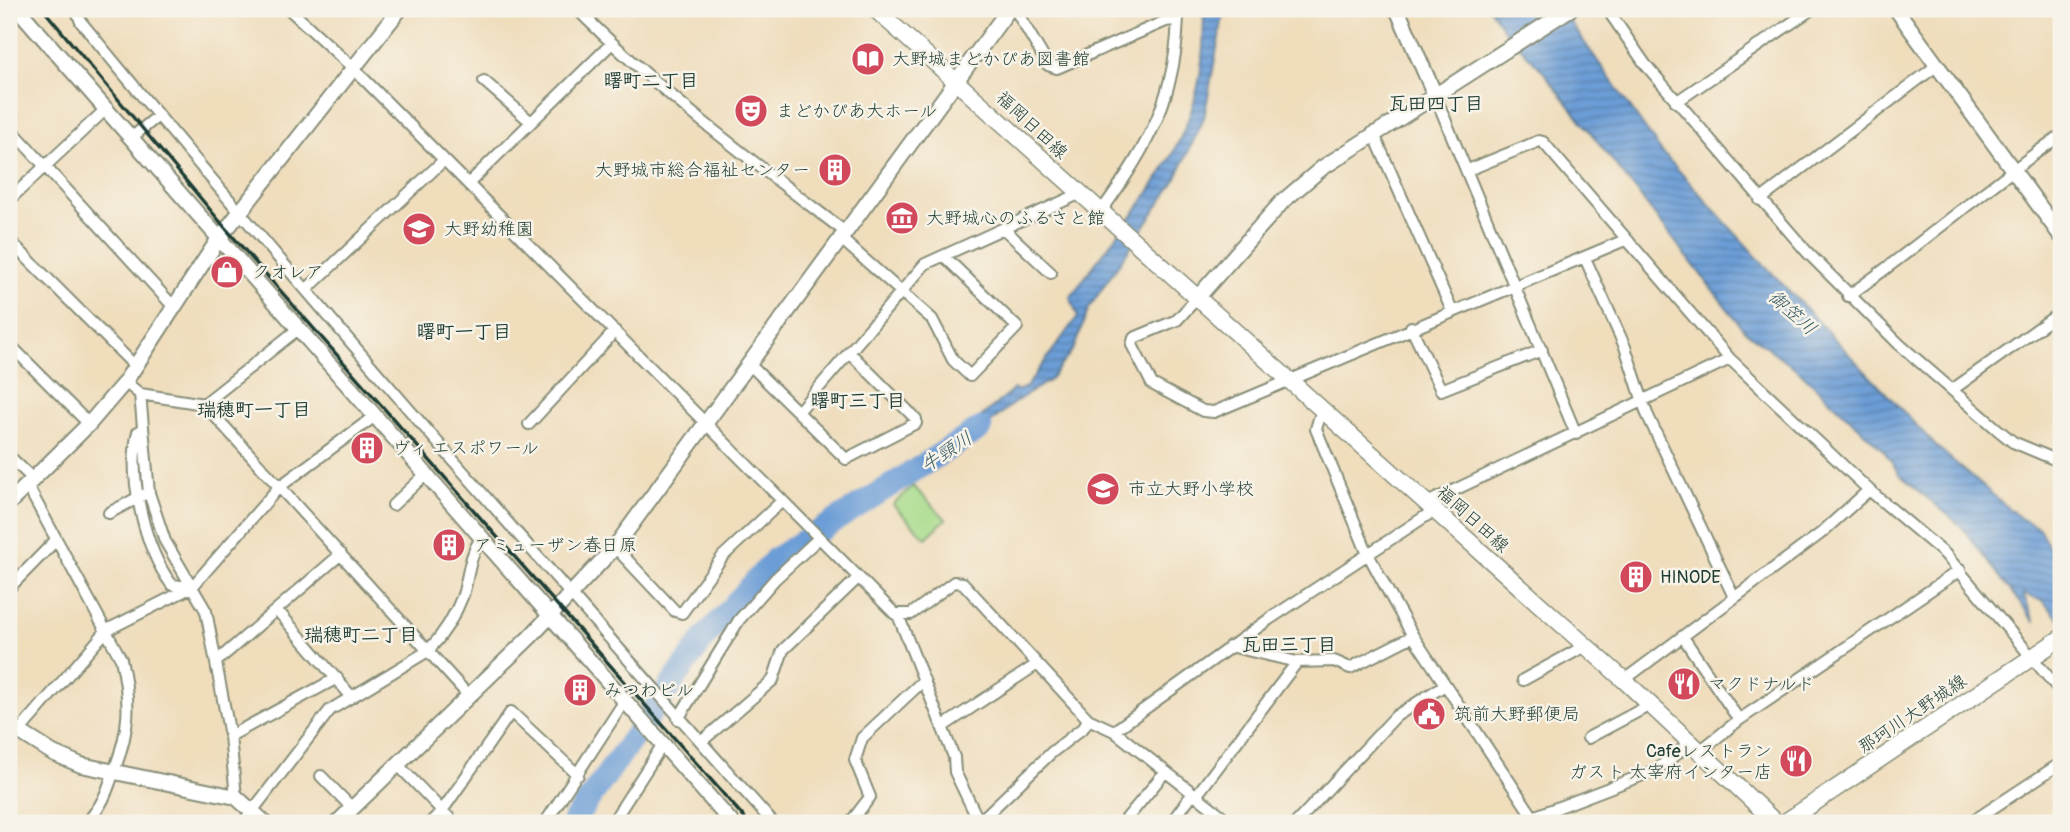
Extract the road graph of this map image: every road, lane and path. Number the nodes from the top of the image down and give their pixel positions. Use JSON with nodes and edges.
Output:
{"nodes":[{"id":1,"x":18,"y":9,"type":"edge"},
{"id":2,"x":76,"y":9,"type":"edge"},
{"id":3,"x":289,"y":9,"type":"edge"},
{"id":4,"x":400,"y":9,"type":"edge"},
{"id":5,"x":577,"y":9,"type":"edge"},
{"id":6,"x":875,"y":9,"type":"edge"},
{"id":7,"x":1009,"y":9,"type":"edge"},
{"id":8,"x":1015,"y":9,"type":"edge"},
{"id":9,"x":1398,"y":9,"type":"edge"},
{"id":10,"x":1570,"y":9,"type":"edge"},
{"id":11,"x":1607,"y":9,"type":"edge"},
{"id":12,"x":1812,"y":9,"type":"edge"},
{"id":13,"x":1896,"y":9,"type":"edge"},
{"id":14,"x":1178,"y":14,"type":"edge"},
{"id":15,"x":611,"y":44,"type":"junction"},
{"id":16,"x":1936,"y":66,"type":"junction"},
{"id":17,"x":352,"y":67,"type":"junction"},
{"id":18,"x":954,"y":80,"type":"junction"},
{"id":19,"x":484,"y":81,"type":"dead end"},
{"id":20,"x":1434,"y":93,"type":"junction"},
{"id":21,"x":1676,"y":102,"type":"junction"},
{"id":22,"x":105,"y":110,"type":"junction"},
{"id":23,"x":158,"y":116,"type":"junction"},
{"id":24,"x":531,"y":122,"type":"junction"},
{"id":25,"x":9,"y":127,"type":"edge"},
{"id":26,"x":1373,"y":132,"type":"junction"},
{"id":27,"x":2061,"y":135,"type":"edge"},
{"id":28,"x":130,"y":139,"type":"junction"},
{"id":29,"x":444,"y":160,"type":"junction"},
{"id":30,"x":45,"y":167,"type":"junction"},
{"id":31,"x":2012,"y":169,"type":"junction"},
{"id":32,"x":1468,"y":170,"type":"junction"},
{"id":33,"x":468,"y":184,"type":"junction"},
{"id":34,"x":1079,"y":194,"type":"junction"},
{"id":35,"x":9,"y":200,"type":"edge"},
{"id":36,"x":1760,"y":200,"type":"junction"},
{"id":37,"x":1100,"y":213,"type":"junction"},
{"id":38,"x":240,"y":214,"type":"junction"},
{"id":39,"x":1004,"y":229,"type":"junction"},
{"id":40,"x":841,"y":234,"type":"junction"},
{"id":41,"x":2061,"y":236,"type":"edge"},
{"id":42,"x":9,"y":240,"type":"edge"},
{"id":43,"x":218,"y":240,"type":"junction"},
{"id":44,"x":1625,"y":240,"type":"junction"},
{"id":45,"x":944,"y":256,"type":"junction"},
{"id":46,"x":1586,"y":258,"type":"junction"},
{"id":47,"x":1051,"y":273,"type":"dead end"},
{"id":48,"x":1516,"y":288,"type":"junction"},
{"id":49,"x":307,"y":289,"type":"junction"},
{"id":50,"x":900,"y":292,"type":"junction"},
{"id":51,"x":1848,"y":296,"type":"junction"},
{"id":52,"x":1197,"y":298,"type":"junction"},
{"id":53,"x":173,"y":306,"type":"junction"},
{"id":54,"x":1452,"y":311,"type":"junction"},
{"id":55,"x":2061,"y":312,"type":"edge"},
{"id":56,"x":1411,"y":327,"type":"junction"},
{"id":57,"x":298,"y":329,"type":"junction"},
{"id":58,"x":615,"y":331,"type":"junction"},
{"id":59,"x":9,"y":344,"type":"edge"},
{"id":60,"x":1542,"y":349,"type":"junction"},
{"id":61,"x":849,"y":352,"type":"junction"},
{"id":62,"x":1730,"y":359,"type":"junction"},
{"id":63,"x":748,"y":363,"type":"junction"},
{"id":64,"x":134,"y":365,"type":"junction"},
{"id":65,"x":1290,"y":379,"type":"junction"},
{"id":66,"x":125,"y":382,"type":"junction"},
{"id":67,"x":1952,"y":390,"type":"junction"},
{"id":68,"x":140,"y":394,"type":"junction"},
{"id":69,"x":1642,"y":402,"type":"junction"},
{"id":70,"x":204,"y":404,"type":"junction"},
{"id":71,"x":1322,"y":409,"type":"junction"},
{"id":72,"x":797,"y":412,"type":"junction"},
{"id":73,"x":375,"y":416,"type":"junction"},
{"id":74,"x":89,"y":424,"type":"junction"},
{"id":75,"x":529,"y":424,"type":"dead end"},
{"id":76,"x":705,"y":424,"type":"junction"},
{"id":77,"x":1576,"y":434,"type":"junction"},
{"id":78,"x":9,"y":456,"type":"edge"},
{"id":79,"x":2061,"y":462,"type":"edge"},
{"id":80,"x":425,"y":475,"type":"junction"},
{"id":81,"x":30,"y":482,"type":"junction"},
{"id":82,"x":279,"y":487,"type":"junction"},
{"id":83,"x":1869,"y":490,"type":"junction"},
{"id":84,"x":144,"y":494,"type":"junction"},
{"id":85,"x":9,"y":503,"type":"edge"},
{"id":86,"x":784,"y":503,"type":"junction"},
{"id":87,"x":393,"y":505,"type":"dead end"},
{"id":88,"x":1431,"y":507,"type":"junction"},
{"id":89,"x":109,"y":513,"type":"dead end"},
{"id":90,"x":481,"y":538,"type":"junction"},
{"id":91,"x":819,"y":538,"type":"junction"},
{"id":92,"x":57,"y":540,"type":"junction"},
{"id":93,"x":615,"y":547,"type":"junction"},
{"id":94,"x":1367,"y":552,"type":"junction"},
{"id":95,"x":341,"y":554,"type":"junction"},
{"id":96,"x":1960,"y":570,"type":"junction"},
{"id":97,"x":859,"y":578,"type":"junction"},
{"id":98,"x":192,"y":587,"type":"junction"},
{"id":99,"x":9,"y":589,"type":"edge"},
{"id":100,"x":572,"y":595,"type":"junction"},
{"id":101,"x":1734,"y":597,"type":"junction"},
{"id":102,"x":278,"y":610,"type":"junction"},
{"id":103,"x":898,"y":615,"type":"junction"},
{"id":104,"x":550,"y":617,"type":"junction"},
{"id":105,"x":107,"y":630,"type":"junction"},
{"id":106,"x":1413,"y":636,"type":"junction"},
{"id":107,"x":1683,"y":637,"type":"junction"},
{"id":108,"x":2061,"y":638,"type":"edge"},
{"id":109,"x":1230,"y":646,"type":"junction"},
{"id":110,"x":1585,"y":646,"type":"junction"},
{"id":111,"x":428,"y":651,"type":"junction"},
{"id":112,"x":2034,"y":655,"type":"junction"},
{"id":113,"x":217,"y":661,"type":"junction"},
{"id":114,"x":1297,"y":662,"type":"junction"},
{"id":115,"x":1036,"y":665,"type":"junction"},
{"id":116,"x":337,"y":678,"type":"junction"},
{"id":117,"x":923,"y":680,"type":"junction"},
{"id":118,"x":1523,"y":680,"type":"dead end"},
{"id":119,"x":1624,"y":680,"type":"junction"},
{"id":120,"x":1445,"y":685,"type":"junction"},
{"id":121,"x":2061,"y":692,"type":"edge"},
{"id":122,"x":468,"y":695,"type":"junction"},
{"id":123,"x":351,"y":696,"type":"junction"},
{"id":124,"x":624,"y":702,"type":"junction"},
{"id":125,"x":1650,"y":705,"type":"junction"},
{"id":126,"x":678,"y":719,"type":"junction"},
{"id":127,"x":1088,"y":719,"type":"junction"},
{"id":128,"x":1739,"y":720,"type":"junction"},
{"id":129,"x":942,"y":727,"type":"junction"},
{"id":130,"x":1114,"y":730,"type":"junction"},
{"id":131,"x":12,"y":734,"type":"edge"},
{"id":132,"x":230,"y":736,"type":"junction"},
{"id":133,"x":1588,"y":738,"type":"dead end"},
{"id":134,"x":701,"y":742,"type":"junction"},
{"id":135,"x":663,"y":744,"type":"junction"},
{"id":136,"x":1695,"y":747,"type":"junction"},
{"id":137,"x":2061,"y":763,"type":"edge"},
{"id":138,"x":398,"y":765,"type":"junction"},
{"id":139,"x":114,"y":772,"type":"junction"},
{"id":140,"x":1165,"y":772,"type":"junction"},
{"id":141,"x":578,"y":775,"type":"junction"},
{"id":142,"x":321,"y":776,"type":"dead end"},
{"id":143,"x":1195,"y":795,"type":"junction"},
{"id":144,"x":236,"y":797,"type":"junction"},
{"id":145,"x":353,"y":809,"type":"junction"},
{"id":146,"x":253,"y":811,"type":"junction"},
{"id":147,"x":442,"y":811,"type":"junction"},
{"id":148,"x":1535,"y":820,"type":"edge"},
{"id":149,"x":1977,"y":821,"type":"edge"},
{"id":150,"x":86,"y":823,"type":"edge"},
{"id":151,"x":243,"y":823,"type":"edge"},
{"id":152,"x":265,"y":823,"type":"edge"},
{"id":153,"x":337,"y":823,"type":"edge"},
{"id":154,"x":430,"y":823,"type":"edge"},
{"id":155,"x":454,"y":823,"type":"edge"},
{"id":156,"x":545,"y":823,"type":"edge"},
{"id":157,"x":612,"y":823,"type":"edge"},
{"id":158,"x":732,"y":823,"type":"edge"},
{"id":159,"x":773,"y":823,"type":"edge"},
{"id":160,"x":850,"y":823,"type":"edge"},
{"id":161,"x":979,"y":823,"type":"edge"},
{"id":162,"x":1123,"y":823,"type":"edge"},
{"id":163,"x":1171,"y":823,"type":"edge"},
{"id":164,"x":1231,"y":823,"type":"edge"},
{"id":165,"x":1296,"y":823,"type":"edge"},
{"id":166,"x":1776,"y":823,"type":"edge"},
{"id":167,"x":1784,"y":823,"type":"edge"}],
"edges":[{"from":1,"to":22,"type":"street"},
{"from":2,"to":23,"type":"street"},
{"from":3,"to":17,"type":"street"},
{"from":4,"to":17,"type":"street"},
{"from":5,"to":15,"type":"street"},
{"from":6,"to":18,"type":"main road","name":"福岡日田線"},
{"from":7,"to":18,"type":"street"},
{"from":8,"to":14,"type":"street"},
{"from":9,"to":20,"type":"street"},
{"from":10,"to":20,"type":"street"},
{"from":11,"to":21,"type":"street"},
{"from":12,"to":21,"type":"street"},
{"from":13,"to":16,"type":"street"},
{"from":14,"to":37,"type":"street"},
{"from":15,"to":24,"type":"street"},
{"from":15,"to":40,"type":"street"},
{"from":16,"to":31,"type":"street"},
{"from":16,"to":36,"type":"street"},
{"from":17,"to":29,"type":"street"},
{"from":17,"to":38,"type":"street"},
{"from":18,"to":34,"type":"main road","name":"福岡日田線"},
{"from":18,"to":40,"type":"street"},
{"from":19,"to":24,"type":"street"},
{"from":20,"to":26,"type":"street"},
{"from":20,"to":32,"type":"street"},
{"from":21,"to":36,"type":"street"},
{"from":22,"to":28,"type":"street"},
{"from":22,"to":30,"type":"street"},
{"from":23,"to":28,"type":"street"},
{"from":23,"to":38,"type":"street"},
{"from":24,"to":33,"type":"street"},
{"from":25,"to":30,"type":"street"},
{"from":26,"to":52,"type":"street"},
{"from":26,"to":54,"type":"street"},
{"from":27,"to":31,"type":"street"},
{"from":28,"to":43,"type":"street"},
{"from":29,"to":33,"type":"street"},
{"from":29,"to":49,"type":"street"},
{"from":30,"to":35,"type":"street"},
{"from":30,"to":53,"type":"street"},
{"from":31,"to":41,"type":"street"},
{"from":31,"to":51,"type":"street"},
{"from":32,"to":44,"type":"street"},
{"from":32,"to":48,"type":"street"},
{"from":33,"to":58,"type":"street"},
{"from":34,"to":37,"type":"main road","name":"福岡日田線"},
{"from":34,"to":39,"type":"street"},
{"from":36,"to":51,"type":"street"},
{"from":37,"to":52,"type":"main road","name":"福岡日田線"},
{"from":38,"to":43,"type":"street"},
{"from":38,"to":49,"type":"street"},
{"from":39,"to":45,"type":"street"},
{"from":39,"to":47,"type":"street"},
{"from":40,"to":50,"type":"street"},
{"from":40,"to":63,"type":"street"},
{"from":42,"to":64,"type":"street"},
{"from":43,"to":53,"type":"street"},
{"from":43,"to":57,"type":"street"},
{"from":44,"to":46,"type":"street"},
{"from":44,"to":62,"type":"street"},
{"from":45,"to":50,"type":"street"},
{"from":45,"to":50,"type":"street"},
{"from":46,"to":48,"type":"street"},
{"from":46,"to":69,"type":"street"},
{"from":48,"to":54,"type":"street"},
{"from":48,"to":60,"type":"street"},
{"from":49,"to":100,"type":"street"},
{"from":50,"to":61,"type":"street"},
{"from":51,"to":67,"type":"street"},
{"from":52,"to":65,"type":"main road","name":"福岡日田線"},
{"from":52,"to":65,"type":"street"},
{"from":53,"to":64,"type":"street"},
{"from":54,"to":56,"type":"street"},
{"from":55,"to":67,"type":"street"},
{"from":56,"to":60,"type":"street"},
{"from":56,"to":65,"type":"street"},
{"from":57,"to":70,"type":"street"},
{"from":57,"to":73,"type":"street"},
{"from":58,"to":75,"type":"street"},
{"from":58,"to":76,"type":"street"},
{"from":59,"to":74,"type":"street"},
{"from":60,"to":77,"type":"street"},
{"from":61,"to":72,"type":"street"},
{"from":61,"to":72,"type":"street"},
{"from":62,"to":69,"type":"street"},
{"from":62,"to":83,"type":"street"},
{"from":63,"to":72,"type":"street"},
{"from":63,"to":76,"type":"street"},
{"from":64,"to":66,"type":"street"},
{"from":65,"to":71,"type":"main road","name":"福岡日田線"},
{"from":66,"to":68,"type":"street"},
{"from":66,"to":74,"type":"street"},
{"from":67,"to":79,"type":"street"},
{"from":68,"to":70,"type":"street"},
{"from":68,"to":84,"type":"street"},
{"from":69,"to":77,"type":"street"},
{"from":69,"to":101,"type":"street"},
{"from":70,"to":82,"type":"street"},
{"from":71,"to":88,"type":"main road","name":"福岡日田線"},
{"from":71,"to":94,"type":"street"},
{"from":73,"to":80,"type":"street"},
{"from":73,"to":82,"type":"street"},
{"from":74,"to":81,"type":"street"},
{"from":76,"to":86,"type":"street"},
{"from":76,"to":93,"type":"street"},
{"from":77,"to":88,"type":"street"},
{"from":78,"to":81,"type":"street"},
{"from":80,"to":87,"type":"street"},
{"from":80,"to":90,"type":"street"},
{"from":81,"to":85,"type":"street"},
{"from":81,"to":92,"type":"street"},
{"from":82,"to":95,"type":"street"},
{"from":82,"to":98,"type":"street"},
{"from":83,"to":96,"type":"street"},
{"from":83,"to":101,"type":"street"},
{"from":84,"to":89,"type":"street"},
{"from":84,"to":98,"type":"street"},
{"from":84,"to":98,"type":"street"},
{"from":86,"to":91,"type":"street"},
{"from":86,"to":93,"type":"street"},
{"from":88,"to":94,"type":"street"},
{"from":88,"to":110,"type":"main road","name":"福岡日田線"},
{"from":90,"to":104,"type":"street"},
{"from":90,"to":111,"type":"street"},
{"from":91,"to":97,"type":"street"},
{"from":91,"to":126,"type":"street"},
{"from":92,"to":99,"type":"street"},
{"from":92,"to":105,"type":"street"},
{"from":93,"to":100,"type":"street"},
{"from":94,"to":106,"type":"street"},
{"from":94,"to":109,"type":"street"},
{"from":95,"to":102,"type":"street"},
{"from":95,"to":111,"type":"street"},
{"from":96,"to":112,"type":"street"},
{"from":96,"to":128,"type":"street"},
{"from":97,"to":103,"type":"street"},
{"from":97,"to":134,"type":"street"},
{"from":98,"to":105,"type":"street"},
{"from":98,"to":113,"type":"street"},
{"from":100,"to":104,"type":"street"},
{"from":100,"to":126,"type":"street"},
{"from":101,"to":107,"type":"street"},
{"from":102,"to":113,"type":"street"},
{"from":102,"to":116,"type":"street"},
{"from":103,"to":115,"type":"street"},
{"from":103,"to":117,"type":"street"},
{"from":104,"to":122,"type":"street"},
{"from":104,"to":124,"type":"street"},
{"from":105,"to":131,"type":"street"},
{"from":105,"to":139,"type":"street"},
{"from":106,"to":114,"type":"street"},
{"from":106,"to":120,"type":"street"},
{"from":107,"to":119,"type":"street"},
{"from":107,"to":128,"type":"street"},
{"from":108,"to":112,"type":"main road","name":"那珂川大野城線"},
{"from":109,"to":114,"type":"street"},
{"from":109,"to":130,"type":"street"},
{"from":110,"to":118,"type":"street"},
{"from":110,"to":119,"type":"main road","name":"福岡日田線"},
{"from":111,"to":122,"type":"street"},
{"from":111,"to":123,"type":"street"},
{"from":112,"to":121,"type":"street"},
{"from":112,"to":167,"type":"main road","name":"那珂川大野城線"},
{"from":113,"to":132,"type":"street"},
{"from":114,"to":143,"type":"street"},
{"from":115,"to":127,"type":"street"},
{"from":115,"to":129,"type":"street"},
{"from":116,"to":123,"type":"street"},
{"from":116,"to":132,"type":"street"},
{"from":117,"to":129,"type":"street"},
{"from":117,"to":160,"type":"street"},
{"from":119,"to":125,"type":"main road","name":"福岡日田線"},
{"from":120,"to":148,"type":"street"},
{"from":120,"to":165,"type":"street"},
{"from":122,"to":138,"type":"street"},
{"from":123,"to":146,"type":"street"},
{"from":124,"to":135,"type":"street"},
{"from":124,"to":141,"type":"street"},
{"from":125,"to":133,"type":"street"},
{"from":125,"to":136,"type":"main road","name":"福岡日田線"},
{"from":126,"to":134,"type":"street"},
{"from":127,"to":130,"type":"street"},
{"from":127,"to":161,"type":"street"},
{"from":128,"to":136,"type":"street"},
{"from":129,"to":161,"type":"street"},
{"from":130,"to":140,"type":"street"},
{"from":131,"to":139,"type":"street"},
{"from":132,"to":144,"type":"street"},
{"from":134,"to":159,"type":"street"},
{"from":135,"to":157,"type":"street"},
{"from":135,"to":158,"type":"street"},
{"from":136,"to":148,"type":"street"},
{"from":136,"to":166,"type":"main road","name":"福岡日田線"},
{"from":137,"to":149,"type":"street"},
{"from":138,"to":145,"type":"street"},
{"from":138,"to":147,"type":"street"},
{"from":139,"to":144,"type":"street"},
{"from":139,"to":150,"type":"street"},
{"from":140,"to":143,"type":"street"},
{"from":140,"to":162,"type":"street"},
{"from":141,"to":147,"type":"street"},
{"from":141,"to":156,"type":"street"},
{"from":142,"to":145,"type":"street"},
{"from":143,"to":163,"type":"street"},
{"from":143,"to":164,"type":"street"},
{"from":144,"to":146,"type":"street"},
{"from":145,"to":153,"type":"street"},
{"from":146,"to":151,"type":"street"},
{"from":146,"to":152,"type":"street"},
{"from":147,"to":154,"type":"street"},
{"from":147,"to":155,"type":"street"}]}
